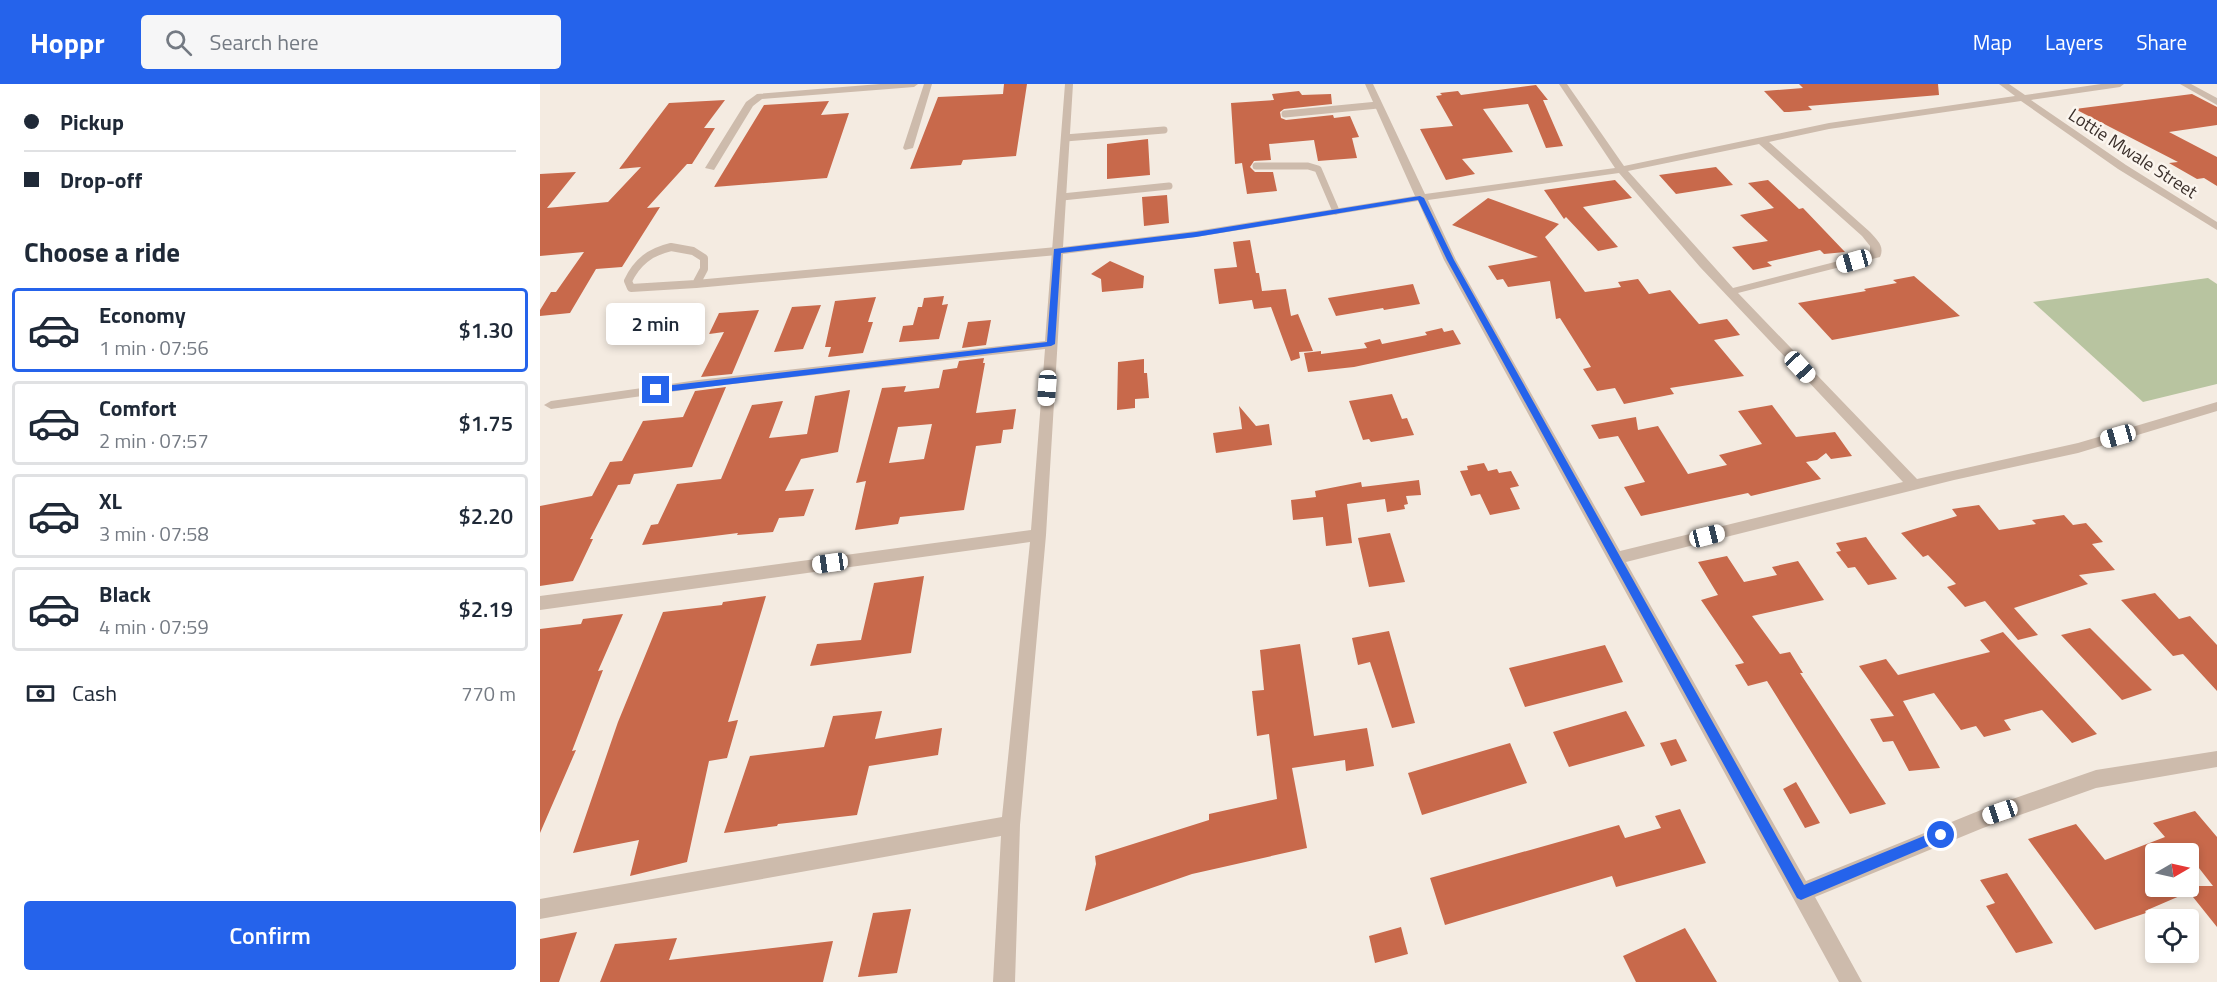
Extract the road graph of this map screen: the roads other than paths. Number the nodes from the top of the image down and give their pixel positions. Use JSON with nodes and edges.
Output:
{"nodes":[{"id":1,"x":914,"y":84,"type":"edge"},
{"id":2,"x":928,"y":84,"type":"edge"},
{"id":3,"x":1069,"y":84,"type":"edge"},
{"id":4,"x":1369,"y":84,"type":"edge"},
{"id":5,"x":1563,"y":84,"type":"edge"},
{"id":6,"x":2004,"y":84,"type":"edge"},
{"id":7,"x":2120,"y":84,"type":"edge"},
{"id":8,"x":2184,"y":84,"type":"edge"},
{"id":9,"x":2019,"y":97,"type":"junction"},
{"id":10,"x":2217,"y":102,"type":"edge"},
{"id":11,"x":1378,"y":105,"type":"junction"},
{"id":12,"x":1285,"y":114,"type":"dead end"},
{"id":13,"x":1164,"y":130,"type":"dead end"},
{"id":14,"x":1065,"y":138,"type":"junction"},
{"id":15,"x":1760,"y":139,"type":"junction"},
{"id":16,"x":908,"y":148,"type":"dead end"},
{"id":17,"x":1256,"y":166,"type":"dead end"},
{"id":18,"x":710,"y":168,"type":"dead end"},
{"id":19,"x":1620,"y":170,"type":"junction"},
{"id":20,"x":1169,"y":186,"type":"dead end"},
{"id":21,"x":1062,"y":197,"type":"junction"},
{"id":22,"x":1420,"y":198,"type":"junction"},
{"id":23,"x":1336,"y":212,"type":"junction"},
{"id":24,"x":2217,"y":227,"type":"edge"},
{"id":25,"x":1057,"y":251,"type":"junction"},
{"id":26,"x":696,"y":284,"type":"junction"},
{"id":27,"x":1730,"y":291,"type":"junction"},
{"id":28,"x":1051,"y":344,"type":"junction"},
{"id":29,"x":551,"y":405,"type":"dead end"},
{"id":30,"x":2217,"y":406,"type":"edge"},
{"id":31,"x":1914,"y":485,"type":"junction"},
{"id":32,"x":1038,"y":535,"type":"junction"},
{"id":33,"x":1616,"y":558,"type":"junction"},
{"id":34,"x":540,"y":603,"type":"edge"},
{"id":35,"x":2217,"y":759,"type":"edge"},
{"id":36,"x":1011,"y":825,"type":"junction"},
{"id":37,"x":1801,"y":893,"type":"junction"},
{"id":38,"x":540,"y":909,"type":"edge"},
{"id":39,"x":1004,"y":982,"type":"edge"},
{"id":40,"x":1851,"y":982,"type":"edge"}],
"edges":[{"from":1,"to":18,"type":"street"},
{"from":2,"to":16,"type":"street"},
{"from":3,"to":14,"type":"street"},
{"from":4,"to":11,"type":"street"},
{"from":5,"to":19,"type":"street"},
{"from":6,"to":9,"type":"street","name":"Lottie Mwale Street"},
{"from":7,"to":9,"type":"street"},
{"from":8,"to":10,"type":"street"},
{"from":9,"to":15,"type":"street"},
{"from":9,"to":24,"type":"street","name":"Lottie Mwale Street"},
{"from":11,"to":12,"type":"lane"},
{"from":11,"to":22,"type":"street"},
{"from":13,"to":14,"type":"lane"},
{"from":14,"to":21,"type":"street"},
{"from":15,"to":19,"type":"street"},
{"from":15,"to":27,"type":"street"},
{"from":17,"to":23,"type":"lane"},
{"from":19,"to":22,"type":"street"},
{"from":19,"to":27,"type":"street"},
{"from":20,"to":21,"type":"lane"},
{"from":21,"to":25,"type":"street"},
{"from":22,"to":23,"type":"street"},
{"from":22,"to":33,"type":"street"},
{"from":23,"to":25,"type":"street"},
{"from":25,"to":26,"type":"lane"},
{"from":25,"to":28,"type":"street"},
{"from":26,"to":26,"type":"lane"},
{"from":27,"to":31,"type":"street"},
{"from":28,"to":29,"type":"street"},
{"from":28,"to":32,"type":"street"},
{"from":30,"to":31,"type":"street"},
{"from":31,"to":33,"type":"street"},
{"from":32,"to":34,"type":"street"},
{"from":32,"to":36,"type":"street"},
{"from":33,"to":37,"type":"street"},
{"from":35,"to":37,"type":"street"},
{"from":36,"to":38,"type":"street"},
{"from":36,"to":39,"type":"street"},
{"from":37,"to":40,"type":"street"}]}
